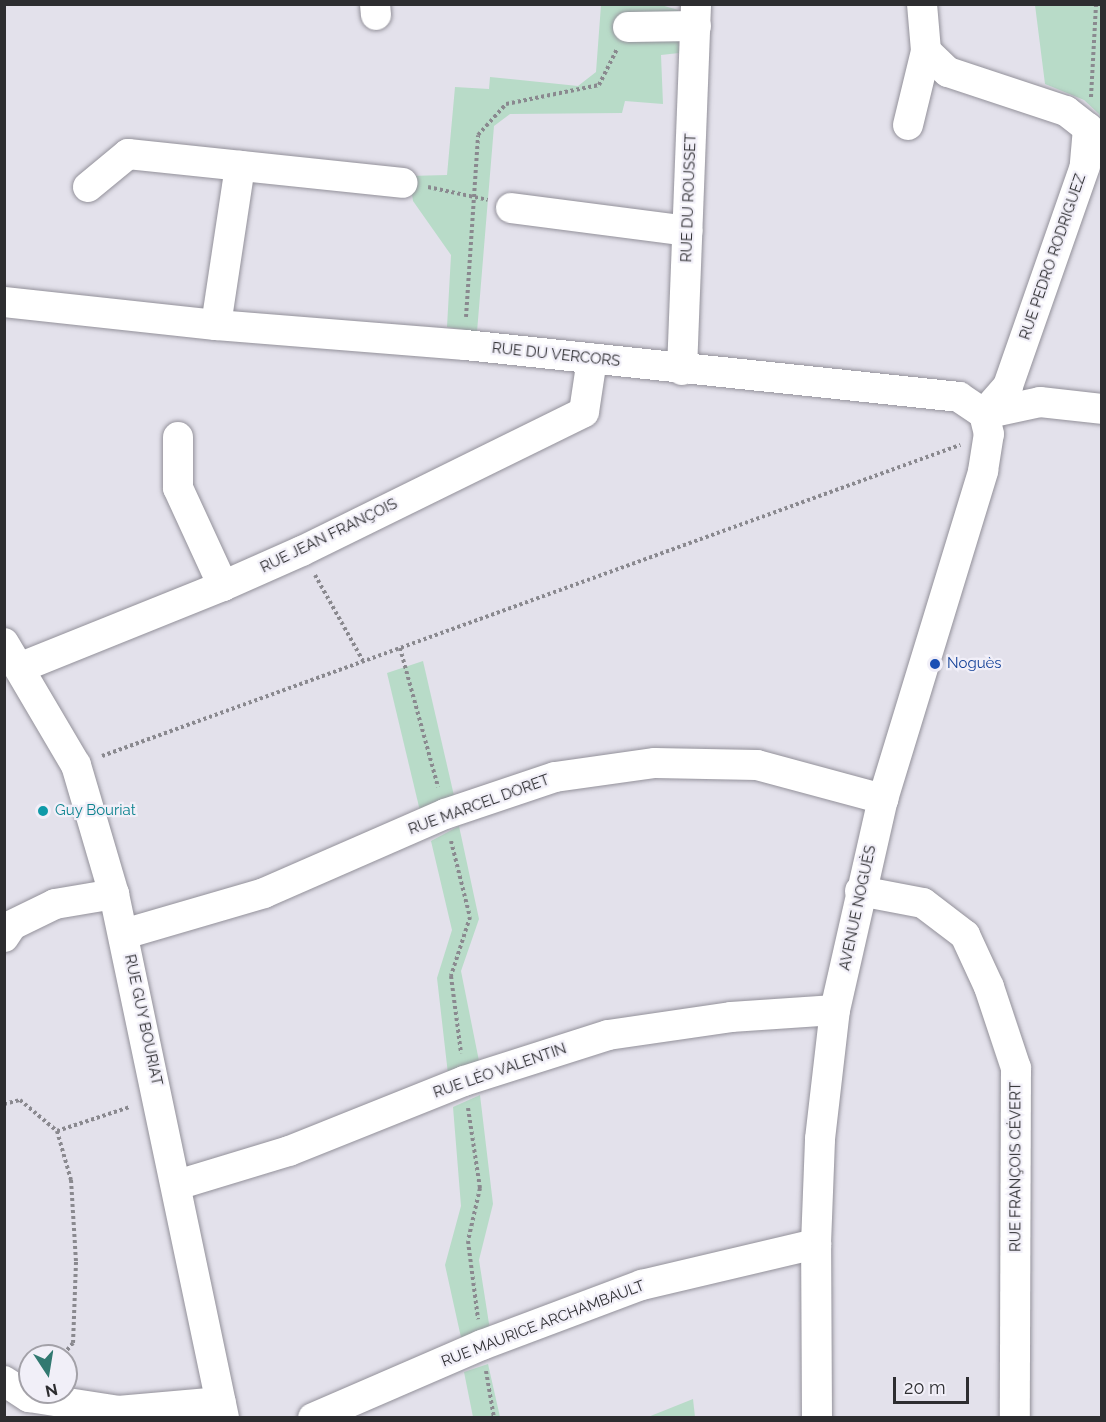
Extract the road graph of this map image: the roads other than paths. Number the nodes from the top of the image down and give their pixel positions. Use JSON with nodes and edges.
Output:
{"nodes":[{"id":1,"x":922,"y":4,"type":"edge"},
{"id":2,"x":696,"y":15,"type":"edge"},
{"id":3,"x":628,"y":27,"type":"road end"},
{"id":4,"x":926,"y":51,"type":"junction"},
{"id":5,"x":908,"y":125,"type":"dead end"},
{"id":6,"x":240,"y":166,"type":"junction"},
{"id":7,"x":402,"y":183,"type":"road end"},
{"id":8,"x":87,"y":187,"type":"dead end"},
{"id":9,"x":511,"y":208,"type":"road end"},
{"id":10,"x":688,"y":231,"type":"junction"},
{"id":11,"x":4,"y":302,"type":"edge"},
{"id":12,"x":216,"y":325,"type":"junction"},
{"id":13,"x":592,"y":359,"type":"junction"},
{"id":14,"x":682,"y":370,"type":"junction"},
{"id":15,"x":1101,"y":410,"type":"edge"},
{"id":16,"x":987,"y":424,"type":"junction"},
{"id":17,"x":178,"y":437,"type":"dead end"},
{"id":18,"x":223,"y":586,"type":"junction"},
{"id":19,"x":12,"y":655,"type":"edge"},
{"id":20,"x":883,"y":799,"type":"junction"},
{"id":21,"x":861,"y":891,"type":"junction"},
{"id":22,"x":114,"y":894,"type":"junction"},
{"id":23,"x":124,"y":934,"type":"junction"},
{"id":24,"x":4,"y":937,"type":"edge"},
{"id":25,"x":835,"y":1010,"type":"junction"},
{"id":26,"x":177,"y":1185,"type":"junction"},
{"id":27,"x":816,"y":1244,"type":"junction"},
{"id":28,"x":4,"y":1381,"type":"edge"},
{"id":29,"x":223,"y":1410,"type":"edge"},
{"id":30,"x":313,"y":1418,"type":"edge"},
{"id":31,"x":817,"y":1418,"type":"edge"},
{"id":32,"x":1016,"y":1418,"type":"edge"}],
"edges":[{"from":1,"to":4,"type":"street"},
{"from":2,"to":3,"type":"street","name":"RUE DU ROUSSET"},
{"from":2,"to":10,"type":"street","name":"RUE DU ROUSSET"},
{"from":4,"to":5,"type":"street"},
{"from":4,"to":16,"type":"street","name":"RUE PEDRO RODRIGUEZ"},
{"from":6,"to":7,"type":"street"},
{"from":6,"to":8,"type":"street"},
{"from":6,"to":12,"type":"street"},
{"from":9,"to":10,"type":"street"},
{"from":10,"to":14,"type":"street","name":"RUE DU ROUSSET"},
{"from":11,"to":12,"type":"street","name":"RUE DU VERCORS"},
{"from":12,"to":13,"type":"street","name":"RUE DU VERCORS"},
{"from":13,"to":14,"type":"street","name":"RUE DU VERCORS"},
{"from":13,"to":18,"type":"street","name":"RUE JEAN FRANÇOIS"},
{"from":14,"to":16,"type":"street","name":"RUE DU VERCORS"},
{"from":15,"to":16,"type":"street"},
{"from":16,"to":20,"type":"street","name":"AVENUE NOGUÈS"},
{"from":17,"to":18,"type":"street"},
{"from":18,"to":19,"type":"street","name":"RUE JEAN FRANÇOIS"},
{"from":19,"to":22,"type":"street","name":"RUE GUY BOURIAT"},
{"from":20,"to":21,"type":"street","name":"AVENUE NOGUÈS"},
{"from":20,"to":23,"type":"street","name":"RUE MARCEL DORET"},
{"from":21,"to":25,"type":"street","name":"AVENUE NOGUÈS"},
{"from":21,"to":32,"type":"street","name":"RUE FRANÇOIS CÉVERT"},
{"from":22,"to":23,"type":"street","name":"RUE GUY BOURIAT"},
{"from":22,"to":24,"type":"street"},
{"from":23,"to":26,"type":"street","name":"RUE GUY BOURIAT"},
{"from":25,"to":26,"type":"street","name":"RUE LÉO VALENTIN"},
{"from":25,"to":27,"type":"street","name":"AVENUE NOGUÈS"},
{"from":26,"to":29,"type":"street","name":"RUE GUY BOURIAT"},
{"from":27,"to":30,"type":"street","name":"RUE MAURICE ARCHAMBAULT"},
{"from":27,"to":31,"type":"street","name":"AVENUE NOGUÈS"},
{"from":28,"to":29,"type":"street"}]}
